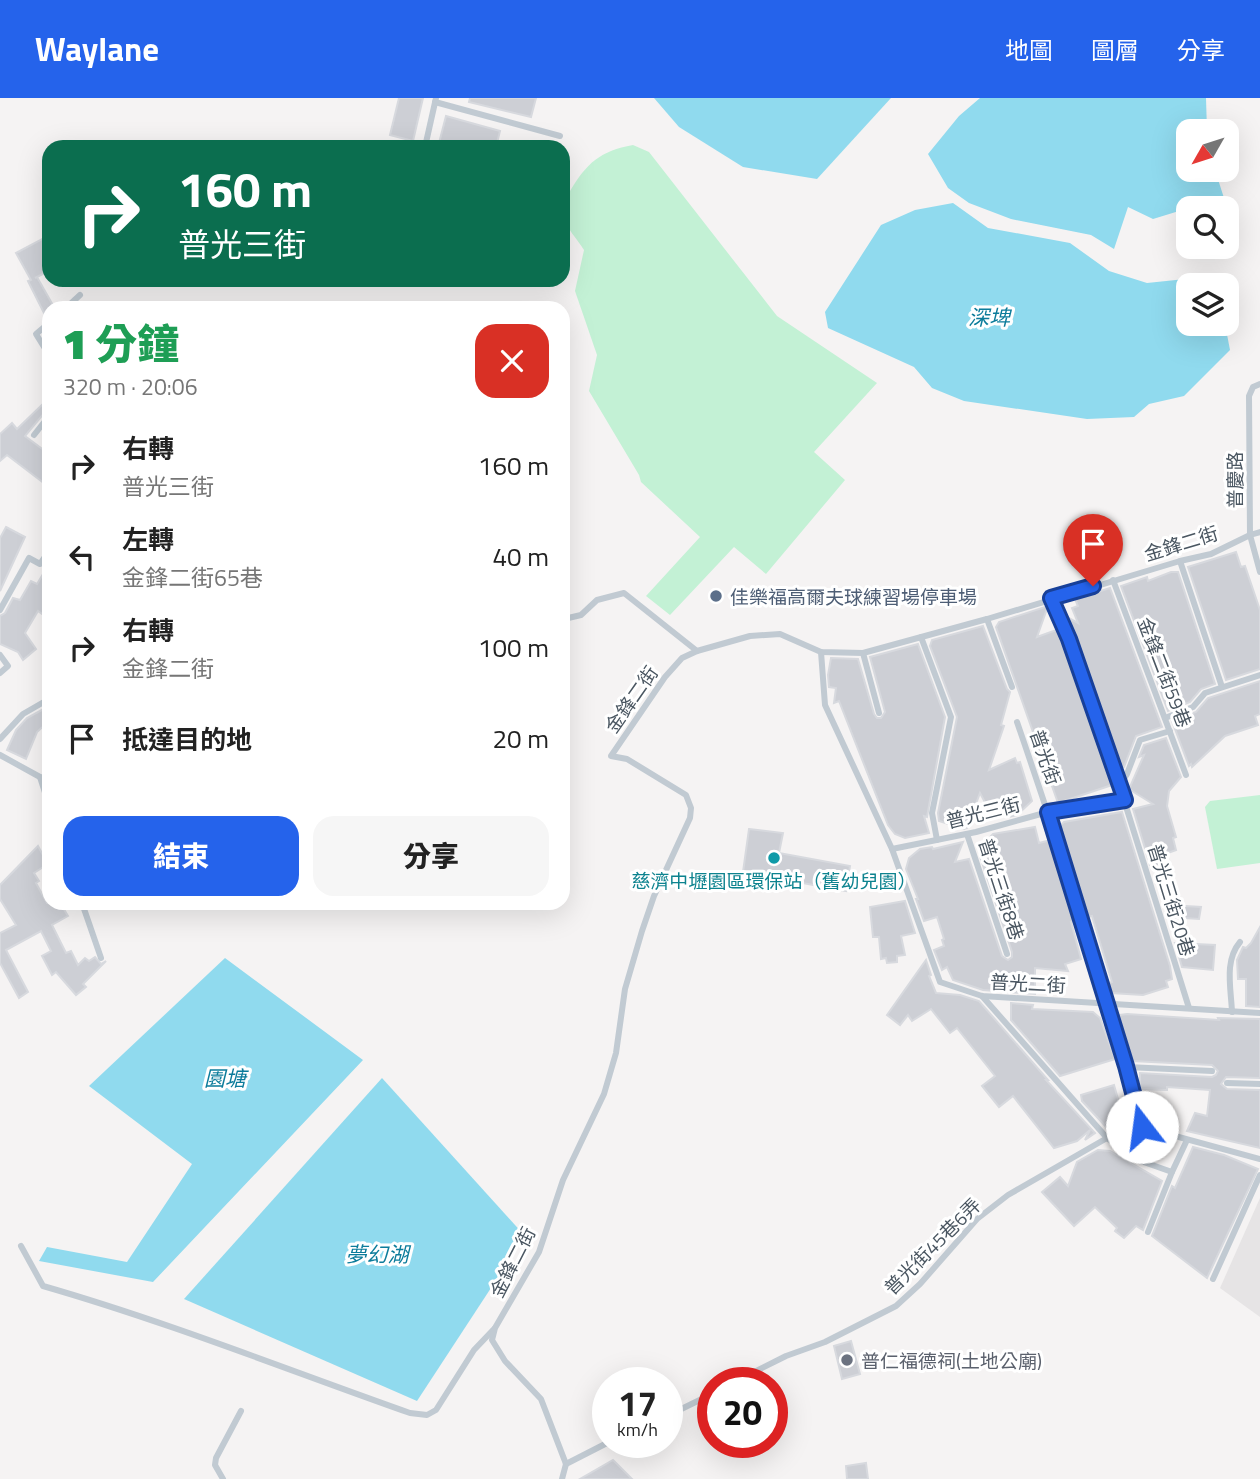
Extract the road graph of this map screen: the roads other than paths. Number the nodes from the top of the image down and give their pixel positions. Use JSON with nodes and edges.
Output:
{"nodes":[{"id":1,"x":436,"y":100,"type":"edge"},
{"id":2,"x":560,"y":136,"type":"dead end"},
{"id":3,"x":427,"y":140,"type":"edge"},
{"id":4,"x":80,"y":295,"type":"dead end"},
{"id":5,"x":74,"y":301,"type":"edge"},
{"id":6,"x":42,"y":329,"type":"edge"},
{"id":7,"x":42,"y":344,"type":"edge"},
{"id":8,"x":1257,"y":386,"type":"edge"},
{"id":9,"x":42,"y":425,"type":"edge"},
{"id":10,"x":34,"y":435,"type":"dead end"},
{"id":11,"x":1260,"y":532,"type":"edge"},
{"id":12,"x":1250,"y":535,"type":"junction"},
{"id":13,"x":42,"y":561,"type":"edge"},
{"id":14,"x":1180,"y":561,"type":"junction"},
{"id":15,"x":1260,"y":572,"type":"edge"},
{"id":16,"x":1113,"y":580,"type":"junction"},
{"id":17,"x":1051,"y":598,"type":"junction"},
{"id":18,"x":0,"y":610,"type":"edge"},
{"id":19,"x":570,"y":618,"type":"edge"},
{"id":20,"x":987,"y":619,"type":"junction"},
{"id":21,"x":920,"y":637,"type":"junction"},
{"id":22,"x":698,"y":651,"type":"junction"},
{"id":23,"x":821,"y":652,"type":"junction"},
{"id":24,"x":863,"y":653,"type":"junction"},
{"id":25,"x":0,"y":655,"type":"edge"},
{"id":26,"x":0,"y":673,"type":"edge"},
{"id":27,"x":1260,"y":675,"type":"edge"},
{"id":28,"x":1012,"y":687,"type":"dead end"},
{"id":29,"x":1222,"y":687,"type":"junction"},
{"id":30,"x":42,"y":703,"type":"edge"},
{"id":31,"x":879,"y":713,"type":"dead end"},
{"id":32,"x":1165,"y":718,"type":"junction"},
{"id":33,"x":1017,"y":723,"type":"dead end"},
{"id":34,"x":1170,"y":731,"type":"junction"},
{"id":35,"x":0,"y":738,"type":"edge"},
{"id":36,"x":0,"y":755,"type":"edge"},
{"id":37,"x":1186,"y":775,"type":"dead end"},
{"id":38,"x":40,"y":777,"type":"joint"},
{"id":39,"x":42,"y":783,"type":"edge"},
{"id":40,"x":1119,"y":786,"type":"junction"},
{"id":41,"x":1125,"y":800,"type":"junction"},
{"id":42,"x":1048,"y":812,"type":"junction"},
{"id":43,"x":967,"y":834,"type":"junction"},
{"id":44,"x":937,"y":840,"type":"junction"},
{"id":45,"x":892,"y":849,"type":"junction"},
{"id":46,"x":84,"y":910,"type":"edge"},
{"id":47,"x":1240,"y":942,"type":"dead end"},
{"id":48,"x":1007,"y":954,"type":"dead end"},
{"id":49,"x":101,"y":958,"type":"dead end"},
{"id":50,"x":982,"y":996,"type":"junction"},
{"id":51,"x":1107,"y":1003,"type":"junction"},
{"id":52,"x":1189,"y":1008,"type":"junction"},
{"id":53,"x":1232,"y":1012,"type":"junction"},
{"id":54,"x":1260,"y":1013,"type":"edge"},
{"id":55,"x":1126,"y":1066,"type":"junction"},
{"id":56,"x":1212,"y":1072,"type":"dead end"},
{"id":57,"x":1227,"y":1083,"type":"dead end"},
{"id":58,"x":1260,"y":1084,"type":"edge"},
{"id":59,"x":1107,"y":1138,"type":"junction"},
{"id":60,"x":1187,"y":1140,"type":"junction"},
{"id":61,"x":1260,"y":1158,"type":"edge"},
{"id":62,"x":1172,"y":1172,"type":"junction"},
{"id":63,"x":1260,"y":1175,"type":"edge"},
{"id":64,"x":1148,"y":1232,"type":"dead end"},
{"id":65,"x":21,"y":1246,"type":"dead end"},
{"id":66,"x":1213,"y":1279,"type":"dead end"},
{"id":67,"x":495,"y":1328,"type":"junction"},
{"id":68,"x":764,"y":1367,"type":"edge"},
{"id":69,"x":241,"y":1410,"type":"dead end"},
{"id":70,"x":592,"y":1451,"type":"edge"},
{"id":71,"x":566,"y":1464,"type":"junction"},
{"id":72,"x":223,"y":1479,"type":"edge"},
{"id":73,"x":562,"y":1479,"type":"edge"}],
"edges":[{"from":1,"to":2,"type":"lane"},
{"from":1,"to":3,"type":"lane"},
{"from":4,"to":5,"type":"lane"},
{"from":6,"to":7,"type":"lane"},
{"from":8,"to":12,"type":"lane","name":"普慶路"},
{"from":9,"to":10,"type":"lane"},
{"from":11,"to":12,"type":"lane","name":"金鋒二街"},
{"from":12,"to":14,"type":"lane","name":"金鋒二街"},
{"from":12,"to":15,"type":"lane","name":"普慶路"},
{"from":13,"to":18,"type":"lane"},
{"from":14,"to":16,"type":"lane","name":"金鋒二街"},
{"from":14,"to":29,"type":"lane"},
{"from":16,"to":17,"type":"lane","name":"金鋒二街"},
{"from":16,"to":32,"type":"lane","name":"金鋒二街59巷"},
{"from":17,"to":20,"type":"lane","name":"金鋒二街"},
{"from":17,"to":40,"type":"lane","name":"普光三街20巷"},
{"from":19,"to":22,"type":"lane"},
{"from":20,"to":21,"type":"lane","name":"金鋒二街"},
{"from":20,"to":28,"type":"lane"},
{"from":21,"to":24,"type":"lane","name":"金鋒二街"},
{"from":21,"to":44,"type":"lane"},
{"from":22,"to":23,"type":"lane","name":"金鋒二街"},
{"from":22,"to":67,"type":"lane","name":"金鋒二街"},
{"from":23,"to":24,"type":"lane","name":"金鋒二街"},
{"from":23,"to":45,"type":"lane","name":"普光二街"},
{"from":24,"to":31,"type":"lane"},
{"from":25,"to":26,"type":"lane"},
{"from":27,"to":29,"type":"lane"},
{"from":29,"to":32,"type":"lane"},
{"from":30,"to":35,"type":"lane"},
{"from":32,"to":34,"type":"lane","name":"金鋒二街59巷"},
{"from":33,"to":42,"type":"lane","name":"普光街"},
{"from":34,"to":37,"type":"lane","name":"金鋒二街59巷"},
{"from":34,"to":40,"type":"lane"},
{"from":36,"to":38,"type":"lane"},
{"from":38,"to":39,"type":"lane"},
{"from":40,"to":41,"type":"lane","name":"普光三街20巷"},
{"from":41,"to":42,"type":"lane","name":"普光三街"},
{"from":41,"to":52,"type":"lane","name":"普光三街20巷"},
{"from":42,"to":43,"type":"lane","name":"普光三街"},
{"from":42,"to":51,"type":"lane","name":"普光街"},
{"from":43,"to":44,"type":"lane","name":"普光三街"},
{"from":43,"to":48,"type":"lane","name":"普光三街8巷"},
{"from":44,"to":45,"type":"lane","name":"普光三街"},
{"from":45,"to":50,"type":"lane","name":"普光二街"},
{"from":46,"to":49,"type":"lane"},
{"from":47,"to":53,"type":"lane"},
{"from":50,"to":51,"type":"lane","name":"普光二街"},
{"from":50,"to":59,"type":"lane"},
{"from":51,"to":52,"type":"lane","name":"普光二街"},
{"from":51,"to":55,"type":"lane","name":"普光街"},
{"from":52,"to":53,"type":"lane","name":"普光二街"},
{"from":53,"to":54,"type":"lane","name":"普光二街"},
{"from":55,"to":56,"type":"lane"},
{"from":55,"to":60,"type":"lane","name":"普光街"},
{"from":57,"to":58,"type":"lane"},
{"from":59,"to":62,"type":"lane"},
{"from":59,"to":68,"type":"lane","name":"普光街45巷6弄"},
{"from":60,"to":61,"type":"lane","name":"普光街"},
{"from":60,"to":62,"type":"lane"},
{"from":62,"to":64,"type":"lane"},
{"from":63,"to":66,"type":"lane"},
{"from":65,"to":67,"type":"lane"},
{"from":67,"to":71,"type":"lane","name":"金鋒二街"},
{"from":69,"to":72,"type":"lane"},
{"from":70,"to":71,"type":"lane"},
{"from":71,"to":73,"type":"lane"}]}
